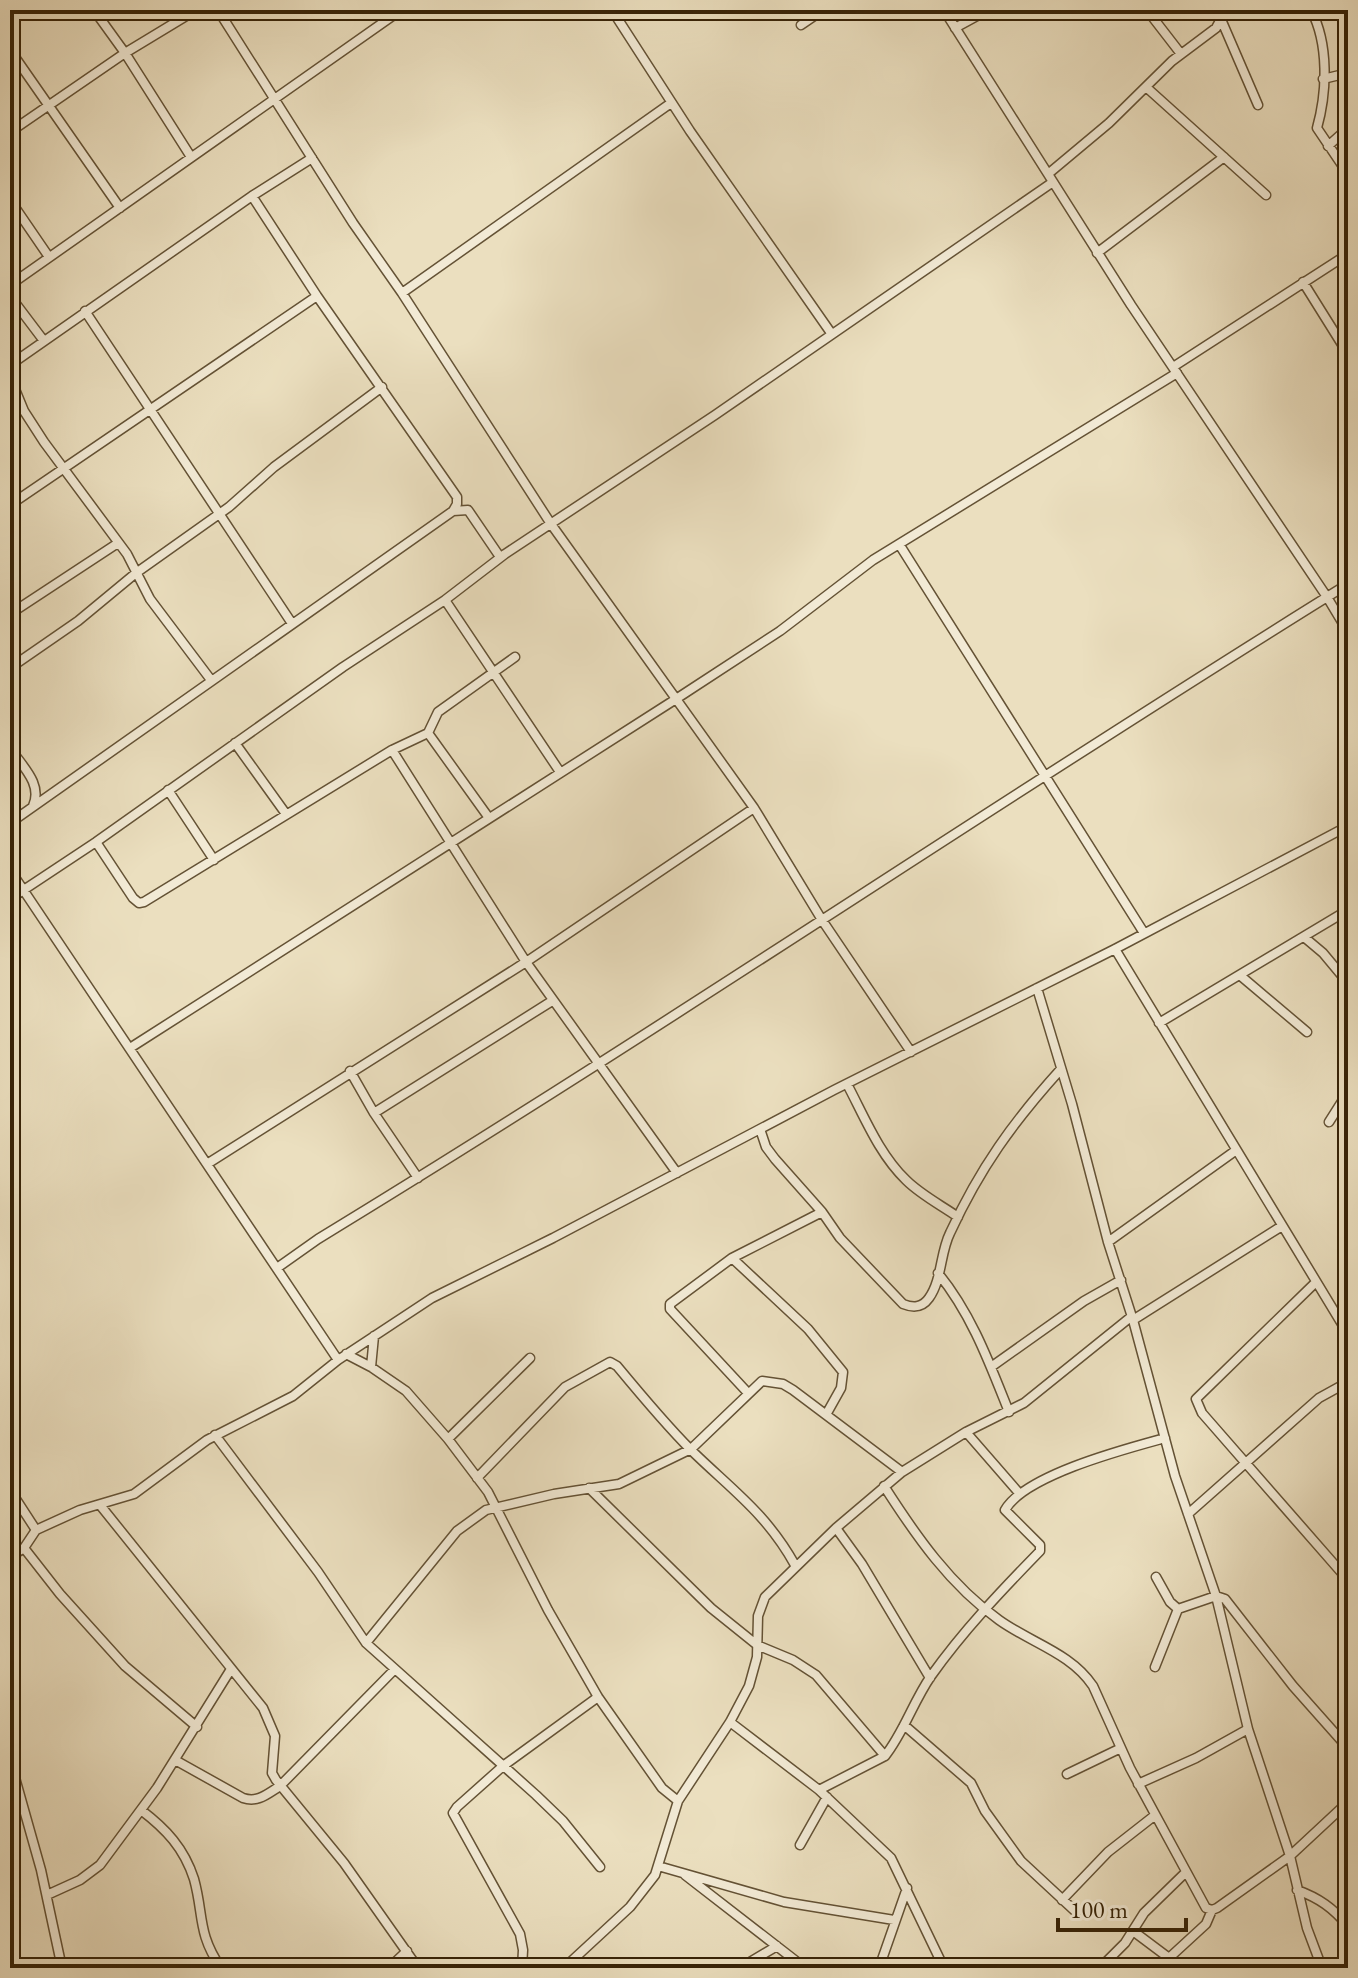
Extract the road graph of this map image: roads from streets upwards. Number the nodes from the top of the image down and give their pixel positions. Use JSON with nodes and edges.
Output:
{"nodes":[{"id":1,"x":94,"y":10,"type":"edge"},
{"id":2,"x":196,"y":10,"type":"edge"},
{"id":3,"x":218,"y":10,"type":"edge"},
{"id":4,"x":401,"y":10,"type":"edge"},
{"id":5,"x":612,"y":10,"type":"edge"},
{"id":6,"x":823,"y":10,"type":"edge"},
{"id":7,"x":944,"y":10,"type":"edge"},
{"id":8,"x":988,"y":10,"type":"edge"},
{"id":9,"x":1147,"y":10,"type":"edge"},
{"id":10,"x":1217,"y":10,"type":"edge"},
{"id":11,"x":1226,"y":10,"type":"edge"},
{"id":12,"x":1311,"y":10,"type":"edge"},
{"id":13,"x":1222,"y":19,"type":"junction"},
{"id":14,"x":801,"y":25,"type":"dead end"},
{"id":15,"x":955,"y":28,"type":"junction"},
{"id":16,"x":10,"y":50,"type":"edge"},
{"id":17,"x":125,"y":53,"type":"junction"},
{"id":18,"x":1181,"y":54,"type":"junction"},
{"id":19,"x":1348,"y":73,"type":"edge"},
{"id":20,"x":1323,"y":79,"type":"junction"},
{"id":21,"x":1146,"y":87,"type":"junction"},
{"id":22,"x":275,"y":100,"type":"junction"},
{"id":23,"x":671,"y":103,"type":"junction"},
{"id":24,"x":49,"y":105,"type":"junction"},
{"id":25,"x":1258,"y":105,"type":"dead end"},
{"id":26,"x":1348,"y":128,"type":"edge"},
{"id":27,"x":10,"y":132,"type":"edge"},
{"id":28,"x":1328,"y":146,"type":"junction"},
{"id":29,"x":191,"y":157,"type":"junction"},
{"id":30,"x":1224,"y":157,"type":"junction"},
{"id":31,"x":312,"y":158,"type":"junction"},
{"id":32,"x":1348,"y":174,"type":"edge"},
{"id":33,"x":1050,"y":178,"type":"junction"},
{"id":34,"x":1266,"y":195,"type":"dead end"},
{"id":35,"x":252,"y":196,"type":"junction"},
{"id":36,"x":10,"y":200,"type":"edge"},
{"id":37,"x":120,"y":208,"type":"junction"},
{"id":38,"x":1097,"y":253,"type":"junction"},
{"id":39,"x":1348,"y":254,"type":"edge"},
{"id":40,"x":49,"y":257,"type":"junction"},
{"id":41,"x":1303,"y":282,"type":"junction"},
{"id":42,"x":10,"y":285,"type":"edge"},
{"id":43,"x":402,"y":293,"type":"junction"},
{"id":44,"x":10,"y":296,"type":"edge"},
{"id":45,"x":317,"y":296,"type":"junction"},
{"id":46,"x":85,"y":311,"type":"junction"},
{"id":47,"x":831,"y":333,"type":"junction"},
{"id":48,"x":44,"y":341,"type":"junction"},
{"id":49,"x":1348,"y":354,"type":"edge"},
{"id":50,"x":10,"y":365,"type":"edge"},
{"id":51,"x":1175,"y":370,"type":"junction"},
{"id":52,"x":10,"y":377,"type":"edge"},
{"id":53,"x":382,"y":387,"type":"junction"},
{"id":54,"x":150,"y":409,"type":"junction"},
{"id":55,"x":64,"y":468,"type":"junction"},
{"id":56,"x":10,"y":505,"type":"edge"},
{"id":57,"x":453,"y":511,"type":"junction"},
{"id":58,"x":220,"y":514,"type":"junction"},
{"id":59,"x":551,"y":524,"type":"junction"},
{"id":60,"x":118,"y":543,"type":"junction"},
{"id":61,"x":899,"y":544,"type":"junction"},
{"id":62,"x":500,"y":557,"type":"junction"},
{"id":63,"x":136,"y":573,"type":"junction"},
{"id":64,"x":1348,"y":584,"type":"edge"},
{"id":65,"x":1327,"y":597,"type":"junction"},
{"id":66,"x":445,"y":600,"type":"junction"},
{"id":67,"x":10,"y":614,"type":"edge"},
{"id":68,"x":291,"y":622,"type":"junction"},
{"id":69,"x":1348,"y":632,"type":"edge"},
{"id":70,"x":515,"y":657,"type":"dead end"},
{"id":71,"x":10,"y":668,"type":"edge"},
{"id":72,"x":492,"y":672,"type":"junction"},
{"id":73,"x":211,"y":680,"type":"junction"},
{"id":74,"x":676,"y":699,"type":"junction"},
{"id":75,"x":428,"y":733,"type":"junction"},
{"id":76,"x":235,"y":743,"type":"junction"},
{"id":77,"x":10,"y":748,"type":"edge"},
{"id":78,"x":392,"y":750,"type":"junction"},
{"id":79,"x":560,"y":772,"type":"junction"},
{"id":80,"x":1044,"y":775,"type":"junction"},
{"id":81,"x":37,"y":787,"type":"junction"},
{"id":82,"x":58,"y":789,"type":"junction"},
{"id":83,"x":168,"y":790,"type":"junction"},
{"id":84,"x":33,"y":807,"type":"junction"},
{"id":85,"x":754,"y":808,"type":"junction"},
{"id":86,"x":286,"y":814,"type":"junction"},
{"id":87,"x":489,"y":818,"type":"junction"},
{"id":88,"x":10,"y":823,"type":"edge"},
{"id":89,"x":1348,"y":826,"type":"edge"},
{"id":90,"x":96,"y":842,"type":"junction"},
{"id":91,"x":449,"y":844,"type":"junction"},
{"id":92,"x":214,"y":860,"type":"junction"},
{"id":93,"x":10,"y":870,"type":"edge"},
{"id":94,"x":23,"y":890,"type":"junction"},
{"id":95,"x":10,"y":899,"type":"edge"},
{"id":96,"x":1348,"y":910,"type":"edge"},
{"id":97,"x":822,"y":920,"type":"junction"},
{"id":98,"x":1144,"y":933,"type":"junction"},
{"id":99,"x":1304,"y":937,"type":"junction"},
{"id":100,"x":1115,"y":949,"type":"junction"},
{"id":101,"x":526,"y":962,"type":"junction"},
{"id":102,"x":1242,"y":977,"type":"junction"},
{"id":103,"x":1348,"y":983,"type":"edge"},
{"id":104,"x":1037,"y":988,"type":"junction"},
{"id":105,"x":552,"y":1001,"type":"junction"},
{"id":106,"x":1159,"y":1023,"type":"junction"},
{"id":107,"x":1307,"y":1032,"type":"dead end"},
{"id":108,"x":130,"y":1048,"type":"junction"},
{"id":109,"x":911,"y":1052,"type":"junction"},
{"id":110,"x":597,"y":1064,"type":"junction"},
{"id":111,"x":1061,"y":1069,"type":"junction"},
{"id":112,"x":350,"y":1071,"type":"junction"},
{"id":113,"x":847,"y":1084,"type":"junction"},
{"id":114,"x":1348,"y":1092,"type":"edge"},
{"id":115,"x":374,"y":1113,"type":"junction"},
{"id":116,"x":1329,"y":1122,"type":"dead end"},
{"id":117,"x":760,"y":1129,"type":"junction"},
{"id":118,"x":1235,"y":1151,"type":"junction"},
{"id":119,"x":207,"y":1164,"type":"junction"},
{"id":120,"x":677,"y":1173,"type":"junction"},
{"id":121,"x":418,"y":1178,"type":"junction"},
{"id":122,"x":822,"y":1212,"type":"junction"},
{"id":123,"x":958,"y":1217,"type":"junction"},
{"id":124,"x":1282,"y":1226,"type":"junction"},
{"id":125,"x":1108,"y":1242,"type":"junction"},
{"id":126,"x":732,"y":1258,"type":"junction"},
{"id":127,"x":277,"y":1268,"type":"junction"},
{"id":128,"x":938,"y":1273,"type":"junction"},
{"id":129,"x":1121,"y":1280,"type":"junction"},
{"id":130,"x":1315,"y":1283,"type":"junction"},
{"id":131,"x":1132,"y":1318,"type":"junction"},
{"id":132,"x":1348,"y":1334,"type":"edge"},
{"id":133,"x":374,"y":1336,"type":"junction"},
{"id":134,"x":342,"y":1357,"type":"junction"},
{"id":135,"x":530,"y":1358,"type":"dead end"},
{"id":136,"x":371,"y":1367,"type":"junction"},
{"id":137,"x":991,"y":1367,"type":"junction"},
{"id":138,"x":1348,"y":1382,"type":"edge"},
{"id":139,"x":748,"y":1393,"type":"junction"},
{"id":140,"x":1009,"y":1412,"type":"junction"},
{"id":141,"x":827,"y":1413,"type":"junction"},
{"id":142,"x":966,"y":1432,"type":"junction"},
{"id":143,"x":215,"y":1435,"type":"junction"},
{"id":144,"x":1165,"y":1438,"type":"junction"},
{"id":145,"x":448,"y":1439,"type":"junction"},
{"id":146,"x":691,"y":1449,"type":"junction"},
{"id":147,"x":1245,"y":1464,"type":"junction"},
{"id":148,"x":902,"y":1472,"type":"junction"},
{"id":149,"x":477,"y":1478,"type":"junction"},
{"id":150,"x":884,"y":1486,"type":"junction"},
{"id":151,"x":589,"y":1488,"type":"junction"},
{"id":152,"x":10,"y":1490,"type":"edge"},
{"id":153,"x":1019,"y":1493,"type":"junction"},
{"id":154,"x":100,"y":1505,"type":"junction"},
{"id":155,"x":497,"y":1507,"type":"junction"},
{"id":156,"x":1188,"y":1514,"type":"junction"},
{"id":157,"x":836,"y":1528,"type":"junction"},
{"id":158,"x":36,"y":1530,"type":"junction"},
{"id":159,"x":24,"y":1548,"type":"junction"},
{"id":160,"x":10,"y":1557,"type":"edge"},
{"id":161,"x":795,"y":1565,"type":"junction"},
{"id":162,"x":1156,"y":1577,"type":"dead end"},
{"id":163,"x":1348,"y":1580,"type":"edge"},
{"id":164,"x":1216,"y":1596,"type":"junction"},
{"id":165,"x":984,"y":1608,"type":"junction"},
{"id":166,"x":1178,"y":1609,"type":"junction"},
{"id":167,"x":366,"y":1643,"type":"junction"},
{"id":168,"x":757,"y":1645,"type":"junction"},
{"id":169,"x":1155,"y":1667,"type":"dead end"},
{"id":170,"x":231,"y":1669,"type":"junction"},
{"id":171,"x":394,"y":1670,"type":"junction"},
{"id":172,"x":930,"y":1678,"type":"junction"},
{"id":173,"x":598,"y":1697,"type":"junction"},
{"id":174,"x":730,"y":1722,"type":"junction"},
{"id":175,"x":904,"y":1725,"type":"junction"},
{"id":176,"x":197,"y":1727,"type":"junction"},
{"id":177,"x":1248,"y":1729,"type":"junction"},
{"id":178,"x":1121,"y":1748,"type":"junction"},
{"id":179,"x":1348,"y":1748,"type":"edge"},
{"id":180,"x":885,"y":1756,"type":"junction"},
{"id":181,"x":10,"y":1760,"type":"edge"},
{"id":182,"x":175,"y":1760,"type":"junction"},
{"id":183,"x":503,"y":1766,"type":"junction"},
{"id":184,"x":1067,"y":1774,"type":"dead end"},
{"id":185,"x":1138,"y":1784,"type":"junction"},
{"id":186,"x":280,"y":1786,"type":"junction"},
{"id":187,"x":819,"y":1790,"type":"junction"},
{"id":188,"x":827,"y":1797,"type":"junction"},
{"id":189,"x":678,"y":1801,"type":"junction"},
{"id":190,"x":1348,"y":1802,"type":"edge"},
{"id":191,"x":141,"y":1810,"type":"junction"},
{"id":192,"x":1154,"y":1816,"type":"junction"},
{"id":193,"x":800,"y":1845,"type":"dead end"},
{"id":194,"x":1290,"y":1856,"type":"junction"},
{"id":195,"x":658,"y":1866,"type":"junction"},
{"id":196,"x":600,"y":1867,"type":"dead end"},
{"id":197,"x":682,"y":1873,"type":"junction"},
{"id":198,"x":1185,"y":1873,"type":"junction"},
{"id":199,"x":907,"y":1888,"type":"junction"},
{"id":200,"x":1297,"y":1890,"type":"junction"},
{"id":201,"x":47,"y":1895,"type":"junction"},
{"id":202,"x":1062,"y":1900,"type":"junction"},
{"id":203,"x":1212,"y":1910,"type":"junction"},
{"id":204,"x":1076,"y":1912,"type":"dead end"},
{"id":205,"x":894,"y":1920,"type":"junction"},
{"id":206,"x":1348,"y":1926,"type":"edge"},
{"id":207,"x":1133,"y":1931,"type":"junction"},
{"id":208,"x":777,"y":1946,"type":"junction"},
{"id":209,"x":407,"y":1951,"type":"junction"},
{"id":210,"x":1169,"y":1958,"type":"junction"},
{"id":211,"x":62,"y":1968,"type":"edge"},
{"id":212,"x":221,"y":1968,"type":"edge"},
{"id":213,"x":389,"y":1968,"type":"edge"},
{"id":214,"x":418,"y":1968,"type":"edge"},
{"id":215,"x":522,"y":1968,"type":"edge"},
{"id":216,"x":564,"y":1968,"type":"edge"},
{"id":217,"x":740,"y":1968,"type":"edge"},
{"id":218,"x":805,"y":1968,"type":"edge"},
{"id":219,"x":879,"y":1968,"type":"edge"},
{"id":220,"x":944,"y":1968,"type":"edge"},
{"id":221,"x":1100,"y":1968,"type":"edge"},
{"id":222,"x":1174,"y":1968,"type":"edge"},
{"id":223,"x":1322,"y":1968,"type":"edge"}],
"edges":[{"from":1,"to":17,"type":"street"},
{"from":2,"to":17,"type":"street"},
{"from":3,"to":22,"type":"street"},
{"from":4,"to":22,"type":"street"},
{"from":5,"to":23,"type":"street"},
{"from":6,"to":14,"type":"street"},
{"from":7,"to":15,"type":"street"},
{"from":8,"to":15,"type":"street"},
{"from":9,"to":18,"type":"street"},
{"from":10,"to":13,"type":"street"},
{"from":11,"to":13,"type":"street"},
{"from":12,"to":20,"type":"street"},
{"from":13,"to":18,"type":"street"},
{"from":13,"to":25,"type":"street"},
{"from":15,"to":33,"type":"street"},
{"from":16,"to":24,"type":"street"},
{"from":17,"to":24,"type":"street"},
{"from":17,"to":29,"type":"street"},
{"from":18,"to":21,"type":"street"},
{"from":19,"to":20,"type":"street"},
{"from":20,"to":28,"type":"street"},
{"from":21,"to":30,"type":"street"},
{"from":21,"to":33,"type":"street"},
{"from":22,"to":29,"type":"street"},
{"from":22,"to":31,"type":"street"},
{"from":23,"to":43,"type":"street"},
{"from":23,"to":47,"type":"street"},
{"from":24,"to":27,"type":"street"},
{"from":24,"to":37,"type":"street"},
{"from":26,"to":28,"type":"street"},
{"from":28,"to":32,"type":"street"},
{"from":29,"to":37,"type":"street"},
{"from":30,"to":34,"type":"street"},
{"from":30,"to":38,"type":"street"},
{"from":31,"to":35,"type":"street"},
{"from":31,"to":43,"type":"street"},
{"from":33,"to":38,"type":"street"},
{"from":33,"to":47,"type":"street"},
{"from":35,"to":45,"type":"street"},
{"from":35,"to":46,"type":"street"},
{"from":36,"to":40,"type":"street"},
{"from":37,"to":40,"type":"street"},
{"from":38,"to":51,"type":"street"},
{"from":39,"to":41,"type":"street"},
{"from":40,"to":42,"type":"street"},
{"from":41,"to":49,"type":"street"},
{"from":41,"to":51,"type":"street"},
{"from":43,"to":59,"type":"street"},
{"from":44,"to":48,"type":"street"},
{"from":45,"to":53,"type":"street"},
{"from":45,"to":54,"type":"street"},
{"from":46,"to":48,"type":"street"},
{"from":46,"to":54,"type":"street"},
{"from":47,"to":59,"type":"street"},
{"from":48,"to":50,"type":"street"},
{"from":51,"to":61,"type":"street"},
{"from":51,"to":65,"type":"street"},
{"from":52,"to":55,"type":"street"},
{"from":53,"to":57,"type":"street"},
{"from":53,"to":58,"type":"street"},
{"from":54,"to":55,"type":"street"},
{"from":54,"to":58,"type":"street"},
{"from":55,"to":56,"type":"street"},
{"from":55,"to":60,"type":"street"},
{"from":57,"to":62,"type":"street"},
{"from":57,"to":68,"type":"street"},
{"from":58,"to":63,"type":"street"},
{"from":58,"to":68,"type":"street"},
{"from":59,"to":62,"type":"street"},
{"from":59,"to":74,"type":"street"},
{"from":60,"to":63,"type":"street"},
{"from":60,"to":67,"type":"street"},
{"from":61,"to":74,"type":"street"},
{"from":61,"to":80,"type":"street"},
{"from":62,"to":66,"type":"street"},
{"from":63,"to":71,"type":"street"},
{"from":63,"to":73,"type":"street"},
{"from":64,"to":65,"type":"street"},
{"from":65,"to":69,"type":"street"},
{"from":65,"to":80,"type":"street"},
{"from":66,"to":72,"type":"street"},
{"from":66,"to":76,"type":"street"},
{"from":68,"to":73,"type":"street"},
{"from":70,"to":72,"type":"street"},
{"from":72,"to":75,"type":"street"},
{"from":72,"to":79,"type":"street"},
{"from":73,"to":82,"type":"street"},
{"from":74,"to":79,"type":"street"},
{"from":74,"to":85,"type":"street"},
{"from":75,"to":78,"type":"street"},
{"from":75,"to":87,"type":"street"},
{"from":76,"to":83,"type":"street"},
{"from":76,"to":86,"type":"street"},
{"from":77,"to":81,"type":"street"},
{"from":78,"to":86,"type":"street"},
{"from":78,"to":91,"type":"street"},
{"from":79,"to":87,"type":"street"},
{"from":80,"to":97,"type":"street"},
{"from":80,"to":98,"type":"street"},
{"from":81,"to":82,"type":"street"},
{"from":81,"to":84,"type":"street"},
{"from":82,"to":84,"type":"street"},
{"from":83,"to":90,"type":"street"},
{"from":83,"to":92,"type":"street"},
{"from":84,"to":88,"type":"street"},
{"from":85,"to":97,"type":"street"},
{"from":85,"to":101,"type":"street"},
{"from":86,"to":92,"type":"street"},
{"from":87,"to":91,"type":"street"},
{"from":89,"to":98,"type":"street"},
{"from":90,"to":92,"type":"street"},
{"from":90,"to":94,"type":"street"},
{"from":91,"to":101,"type":"street"},
{"from":91,"to":108,"type":"street"},
{"from":93,"to":94,"type":"street"},
{"from":94,"to":95,"type":"street"},
{"from":94,"to":108,"type":"street"},
{"from":96,"to":99,"type":"street"},
{"from":97,"to":109,"type":"street"},
{"from":97,"to":110,"type":"street"},
{"from":98,"to":100,"type":"street"},
{"from":99,"to":102,"type":"street"},
{"from":99,"to":103,"type":"street"},
{"from":100,"to":104,"type":"street"},
{"from":100,"to":106,"type":"street"},
{"from":101,"to":105,"type":"street"},
{"from":101,"to":112,"type":"street"},
{"from":102,"to":106,"type":"street"},
{"from":102,"to":107,"type":"street"},
{"from":104,"to":109,"type":"street"},
{"from":104,"to":111,"type":"street"},
{"from":105,"to":110,"type":"street"},
{"from":105,"to":115,"type":"street"},
{"from":106,"to":118,"type":"street"},
{"from":108,"to":119,"type":"street"},
{"from":109,"to":113,"type":"street"},
{"from":110,"to":120,"type":"street"},
{"from":110,"to":121,"type":"street"},
{"from":111,"to":123,"type":"street"},
{"from":111,"to":125,"type":"street"},
{"from":112,"to":115,"type":"street"},
{"from":112,"to":119,"type":"street"},
{"from":113,"to":117,"type":"street"},
{"from":113,"to":123,"type":"street"},
{"from":114,"to":116,"type":"street"},
{"from":115,"to":121,"type":"street"},
{"from":117,"to":120,"type":"street"},
{"from":117,"to":122,"type":"street"},
{"from":118,"to":124,"type":"street"},
{"from":118,"to":125,"type":"street"},
{"from":119,"to":127,"type":"street"},
{"from":120,"to":133,"type":"street"},
{"from":121,"to":127,"type":"street"},
{"from":122,"to":126,"type":"street"},
{"from":122,"to":128,"type":"street"},
{"from":123,"to":128,"type":"street"},
{"from":124,"to":130,"type":"street"},
{"from":124,"to":131,"type":"street"},
{"from":125,"to":129,"type":"street"},
{"from":126,"to":139,"type":"street"},
{"from":126,"to":141,"type":"street"},
{"from":127,"to":134,"type":"street"},
{"from":128,"to":137,"type":"street"},
{"from":129,"to":131,"type":"street"},
{"from":129,"to":137,"type":"street"},
{"from":130,"to":132,"type":"street"},
{"from":130,"to":147,"type":"street"},
{"from":131,"to":140,"type":"street"},
{"from":131,"to":144,"type":"street"},
{"from":133,"to":134,"type":"street"},
{"from":133,"to":136,"type":"street"},
{"from":134,"to":136,"type":"street"},
{"from":134,"to":143,"type":"street"},
{"from":135,"to":145,"type":"street"},
{"from":136,"to":145,"type":"street"},
{"from":137,"to":140,"type":"street"},
{"from":138,"to":147,"type":"street"},
{"from":139,"to":141,"type":"street"},
{"from":139,"to":146,"type":"street"},
{"from":140,"to":142,"type":"street"},
{"from":141,"to":148,"type":"street"},
{"from":142,"to":148,"type":"street"},
{"from":142,"to":153,"type":"street"},
{"from":143,"to":154,"type":"street"},
{"from":143,"to":167,"type":"street"},
{"from":144,"to":153,"type":"street"},
{"from":144,"to":156,"type":"street"},
{"from":145,"to":149,"type":"street"},
{"from":146,"to":149,"type":"street"},
{"from":146,"to":151,"type":"street"},
{"from":146,"to":161,"type":"street"},
{"from":147,"to":156,"type":"street"},
{"from":147,"to":163,"type":"street"},
{"from":148,"to":150,"type":"street"},
{"from":149,"to":155,"type":"street"},
{"from":150,"to":157,"type":"street"},
{"from":150,"to":165,"type":"street"},
{"from":151,"to":155,"type":"street"},
{"from":151,"to":168,"type":"street"},
{"from":152,"to":158,"type":"street"},
{"from":153,"to":165,"type":"street"},
{"from":154,"to":158,"type":"street"},
{"from":154,"to":170,"type":"street"},
{"from":155,"to":167,"type":"street"},
{"from":155,"to":173,"type":"street"},
{"from":156,"to":164,"type":"street"},
{"from":157,"to":161,"type":"street"},
{"from":157,"to":172,"type":"street"},
{"from":158,"to":159,"type":"street"},
{"from":159,"to":160,"type":"street"},
{"from":159,"to":176,"type":"street"},
{"from":161,"to":168,"type":"street"},
{"from":162,"to":166,"type":"street"},
{"from":164,"to":166,"type":"street"},
{"from":164,"to":177,"type":"street"},
{"from":164,"to":179,"type":"street"},
{"from":165,"to":172,"type":"street"},
{"from":165,"to":178,"type":"street"},
{"from":166,"to":169,"type":"street"},
{"from":167,"to":171,"type":"street"},
{"from":168,"to":174,"type":"street"},
{"from":168,"to":180,"type":"street"},
{"from":170,"to":176,"type":"street"},
{"from":170,"to":186,"type":"street"},
{"from":171,"to":183,"type":"street"},
{"from":171,"to":186,"type":"street"},
{"from":172,"to":175,"type":"street"},
{"from":173,"to":183,"type":"street"},
{"from":173,"to":189,"type":"street"},
{"from":174,"to":187,"type":"street"},
{"from":174,"to":189,"type":"street"},
{"from":175,"to":180,"type":"street"},
{"from":175,"to":202,"type":"street"},
{"from":176,"to":182,"type":"street"},
{"from":177,"to":185,"type":"street"},
{"from":177,"to":194,"type":"street"},
{"from":178,"to":184,"type":"street"},
{"from":178,"to":185,"type":"street"},
{"from":180,"to":187,"type":"street"},
{"from":181,"to":201,"type":"street"},
{"from":182,"to":186,"type":"street"},
{"from":182,"to":191,"type":"street"},
{"from":183,"to":196,"type":"street"},
{"from":183,"to":215,"type":"street"},
{"from":185,"to":192,"type":"street"},
{"from":186,"to":209,"type":"street"},
{"from":187,"to":188,"type":"street"},
{"from":188,"to":193,"type":"street"},
{"from":188,"to":199,"type":"street"},
{"from":189,"to":195,"type":"street"},
{"from":190,"to":194,"type":"street"},
{"from":191,"to":201,"type":"street"},
{"from":191,"to":212,"type":"street"},
{"from":192,"to":198,"type":"street"},
{"from":192,"to":202,"type":"street"},
{"from":194,"to":200,"type":"street"},
{"from":194,"to":203,"type":"street"},
{"from":195,"to":197,"type":"street"},
{"from":195,"to":216,"type":"street"},
{"from":197,"to":205,"type":"street"},
{"from":197,"to":208,"type":"street"},
{"from":198,"to":203,"type":"street"},
{"from":198,"to":207,"type":"street"},
{"from":199,"to":205,"type":"street"},
{"from":199,"to":220,"type":"street"},
{"from":200,"to":206,"type":"street"},
{"from":200,"to":223,"type":"street"},
{"from":201,"to":211,"type":"street"},
{"from":202,"to":204,"type":"street"},
{"from":203,"to":210,"type":"street"},
{"from":205,"to":219,"type":"street"},
{"from":207,"to":210,"type":"street"},
{"from":207,"to":221,"type":"street"},
{"from":208,"to":217,"type":"street"},
{"from":208,"to":218,"type":"street"},
{"from":209,"to":213,"type":"street"},
{"from":209,"to":214,"type":"street"},
{"from":210,"to":222,"type":"street"}]}
